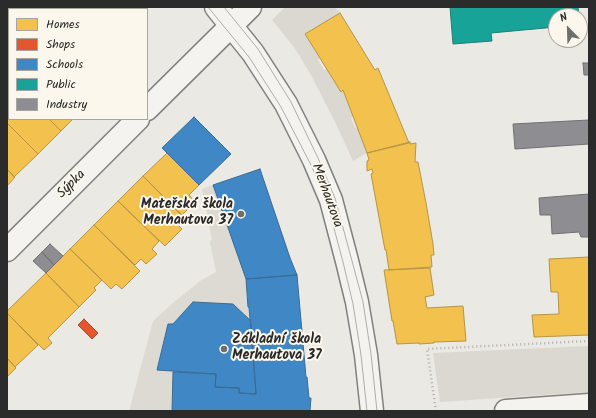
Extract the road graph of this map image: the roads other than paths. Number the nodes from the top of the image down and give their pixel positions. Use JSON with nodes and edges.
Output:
{"nodes":[{"id":1,"x":216,"y":7,"type":"edge"},
{"id":2,"x":250,"y":7,"type":"edge"},
{"id":3,"x":231,"y":25,"type":"junction"},
{"id":4,"x":148,"y":109,"type":"edge"},
{"id":5,"x":137,"y":120,"type":"edge"},
{"id":6,"x":7,"y":250,"type":"edge"},
{"id":7,"x":589,"y":406,"type":"edge"},
{"id":8,"x":372,"y":411,"type":"edge"},
{"id":9,"x":506,"y":411,"type":"edge"}],
"edges":[{"from":1,"to":3,"type":"street","name":"Merhautova"},
{"from":2,"to":3,"type":"street"},
{"from":3,"to":4,"type":"street"},
{"from":3,"to":8,"type":"street","name":"Merhautova"},
{"from":5,"to":6,"type":"street","name":"Sýpka"},
{"from":7,"to":9,"type":"street"}]}
